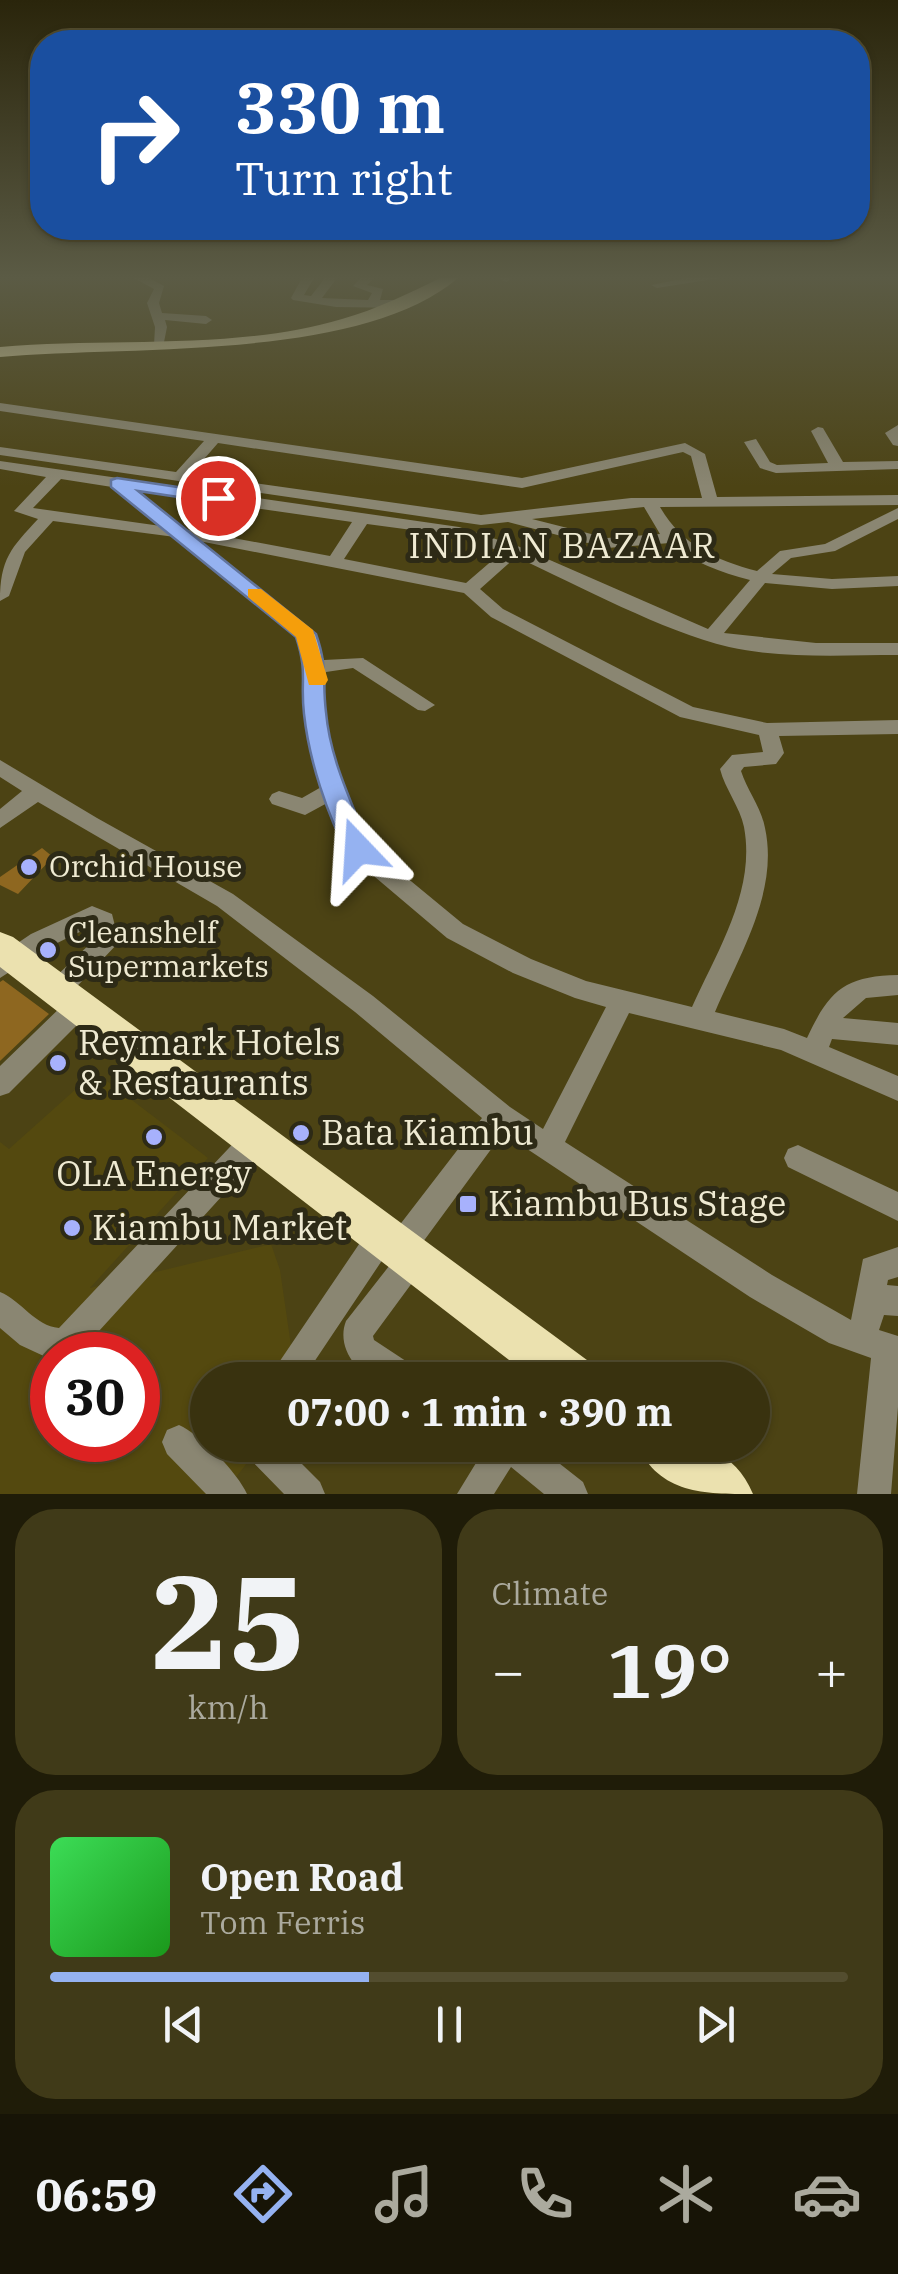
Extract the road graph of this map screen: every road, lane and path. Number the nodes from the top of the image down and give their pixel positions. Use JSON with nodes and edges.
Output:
{"nodes":[{"id":1,"x":68,"y":348,"type":"edge"},
{"id":2,"x":0,"y":352,"type":"edge"},
{"id":3,"x":0,"y":407,"type":"edge"},
{"id":4,"x":898,"y":429,"type":"edge"},
{"id":5,"x":818,"y":431,"type":"dead end"},
{"id":6,"x":214,"y":440,"type":"junction"},
{"id":7,"x":751,"y":442,"type":"dead end"},
{"id":8,"x":898,"y":442,"type":"edge"},
{"id":9,"x":0,"y":450,"type":"edge"},
{"id":10,"x":0,"y":465,"type":"edge"},
{"id":11,"x":898,"y":465,"type":"edge"},
{"id":12,"x":102,"y":466,"type":"junction"},
{"id":13,"x":43,"y":467,"type":"junction"},
{"id":14,"x":838,"y":468,"type":"junction"},
{"id":15,"x":179,"y":478,"type":"junction"},
{"id":16,"x":531,"y":482,"type":"junction"},
{"id":17,"x":117,"y":483,"type":"junction"},
{"id":18,"x":710,"y":500,"type":"junction"},
{"id":19,"x":649,"y":502,"type":"junction"},
{"id":20,"x":896,"y":509,"type":"edge"},
{"id":21,"x":547,"y":511,"type":"junction"},
{"id":22,"x":49,"y":516,"type":"junction"},
{"id":23,"x":512,"y":518,"type":"junction"},
{"id":24,"x":362,"y":520,"type":"junction"},
{"id":25,"x":462,"y":525,"type":"junction"},
{"id":26,"x":186,"y":536,"type":"junction"},
{"id":27,"x":668,"y":538,"type":"junction"},
{"id":28,"x":514,"y":550,"type":"junction"},
{"id":29,"x":333,"y":563,"type":"junction"},
{"id":30,"x":761,"y":578,"type":"junction"},
{"id":31,"x":898,"y":581,"type":"edge"},
{"id":32,"x":470,"y":590,"type":"junction"},
{"id":33,"x":0,"y":596,"type":"edge"},
{"id":34,"x":712,"y":636,"type":"junction"},
{"id":35,"x":898,"y":648,"type":"edge"},
{"id":36,"x":317,"y":667,"type":"junction"},
{"id":37,"x":424,"y":706,"type":"dead end"},
{"id":38,"x":898,"y":727,"type":"edge"},
{"id":39,"x":767,"y":730,"type":"junction"},
{"id":40,"x":0,"y":767,"type":"edge"},
{"id":41,"x":334,"y":788,"type":"junction"},
{"id":42,"x":36,"y":792,"type":"junction"},
{"id":43,"x":279,"y":799,"type":"dead end"},
{"id":44,"x":0,"y":820,"type":"edge"},
{"id":45,"x":59,"y":934,"type":"junction"},
{"id":46,"x":4,"y":957,"type":"edge"},
{"id":47,"x":86,"y":960,"type":"junction"},
{"id":48,"x":898,"y":984,"type":"edge"},
{"id":49,"x":66,"y":1000,"type":"junction"},
{"id":50,"x":623,"y":1000,"type":"junction"},
{"id":51,"x":700,"y":1017,"type":"junction"},
{"id":52,"x":825,"y":1026,"type":"junction"},
{"id":53,"x":898,"y":1034,"type":"edge"},
{"id":54,"x":814,"y":1052,"type":"junction"},
{"id":55,"x":0,"y":1084,"type":"edge"},
{"id":56,"x":898,"y":1089,"type":"edge"},
{"id":57,"x":500,"y":1116,"type":"junction"},
{"id":58,"x":255,"y":1140,"type":"junction"},
{"id":59,"x":548,"y":1147,"type":"junction"},
{"id":60,"x":798,"y":1158,"type":"dead end"},
{"id":61,"x":898,"y":1207,"type":"edge"},
{"id":62,"x":398,"y":1247,"type":"junction"},
{"id":63,"x":898,"y":1262,"type":"edge"},
{"id":64,"x":884,"y":1300,"type":"edge"},
{"id":65,"x":0,"y":1307,"type":"edge"},
{"id":66,"x":882,"y":1347,"type":"edge"},
{"id":67,"x":299,"y":1362,"type":"edge"},
{"id":68,"x":380,"y":1362,"type":"edge"},
{"id":69,"x":543,"y":1362,"type":"edge"},
{"id":70,"x":179,"y":1442,"type":"dead end"},
{"id":71,"x":277,"y":1462,"type":"edge"},
{"id":72,"x":496,"y":1462,"type":"edge"},
{"id":73,"x":529,"y":1462,"type":"edge"},
{"id":74,"x":685,"y":1462,"type":"edge"},
{"id":75,"x":230,"y":1494,"type":"edge"},
{"id":76,"x":308,"y":1494,"type":"edge"},
{"id":77,"x":474,"y":1494,"type":"edge"},
{"id":78,"x":570,"y":1494,"type":"edge"},
{"id":79,"x":728,"y":1494,"type":"edge"},
{"id":80,"x":874,"y":1494,"type":"edge"}],
"edges":[{"from":1,"to":2,"type":"main road"},
{"from":3,"to":6,"type":"street"},
{"from":4,"to":8,"type":"street"},
{"from":5,"to":14,"type":"street"},
{"from":6,"to":15,"type":"street"},
{"from":6,"to":16,"type":"street"},
{"from":7,"to":14,"type":"street"},
{"from":9,"to":13,"type":"street"},
{"from":10,"to":13,"type":"street"},
{"from":11,"to":14,"type":"street"},
{"from":12,"to":13,"type":"street"},
{"from":12,"to":15,"type":"street"},
{"from":12,"to":17,"type":"street"},
{"from":13,"to":17,"type":"street"},
{"from":13,"to":22,"type":"street"},
{"from":15,"to":25,"type":"street"},
{"from":16,"to":18,"type":"street"},
{"from":16,"to":21,"type":"street"},
{"from":17,"to":24,"type":"street"},
{"from":17,"to":26,"type":"street"},
{"from":18,"to":19,"type":"street"},
{"from":18,"to":20,"type":"street"},
{"from":19,"to":21,"type":"street"},
{"from":19,"to":27,"type":"street"},
{"from":20,"to":30,"type":"street"},
{"from":21,"to":23,"type":"street"},
{"from":22,"to":26,"type":"street"},
{"from":22,"to":33,"type":"street"},
{"from":23,"to":25,"type":"street"},
{"from":23,"to":27,"type":"street"},
{"from":24,"to":25,"type":"street"},
{"from":24,"to":29,"type":"street"},
{"from":25,"to":28,"type":"street"},
{"from":26,"to":29,"type":"street"},
{"from":26,"to":36,"type":"street"},
{"from":27,"to":30,"type":"street"},
{"from":28,"to":32,"type":"street"},
{"from":28,"to":34,"type":"street"},
{"from":29,"to":32,"type":"street"},
{"from":30,"to":31,"type":"street"},
{"from":30,"to":34,"type":"street"},
{"from":32,"to":39,"type":"street"},
{"from":34,"to":35,"type":"street"},
{"from":36,"to":37,"type":"street"},
{"from":36,"to":41,"type":"street"},
{"from":38,"to":39,"type":"street"},
{"from":39,"to":51,"type":"street"},
{"from":40,"to":42,"type":"street"},
{"from":41,"to":43,"type":"street"},
{"from":41,"to":50,"type":"street"},
{"from":42,"to":44,"type":"street"},
{"from":42,"to":57,"type":"street"},
{"from":45,"to":46,"type":"street"},
{"from":45,"to":47,"type":"street"},
{"from":45,"to":47,"type":"street"},
{"from":46,"to":49,"type":"highway"},
{"from":47,"to":49,"type":"street"},
{"from":48,"to":52,"type":"street"},
{"from":49,"to":55,"type":"street"},
{"from":49,"to":58,"type":"highway"},
{"from":50,"to":51,"type":"street"},
{"from":50,"to":59,"type":"street"},
{"from":51,"to":54,"type":"street"},
{"from":52,"to":53,"type":"street"},
{"from":52,"to":54,"type":"street"},
{"from":54,"to":56,"type":"street"},
{"from":57,"to":59,"type":"street"},
{"from":57,"to":62,"type":"street"},
{"from":58,"to":62,"type":"highway"},
{"from":58,"to":65,"type":"street"},
{"from":59,"to":66,"type":"street"},
{"from":60,"to":61,"type":"street"},
{"from":62,"to":67,"type":"street"},
{"from":62,"to":68,"type":"street"},
{"from":62,"to":69,"type":"highway"},
{"from":63,"to":64,"type":"street"},
{"from":64,"to":66,"type":"street"},
{"from":66,"to":80,"type":"street"},
{"from":70,"to":75,"type":"street"},
{"from":71,"to":76,"type":"street"},
{"from":72,"to":77,"type":"street"},
{"from":73,"to":78,"type":"street"},
{"from":74,"to":79,"type":"highway"}]}
